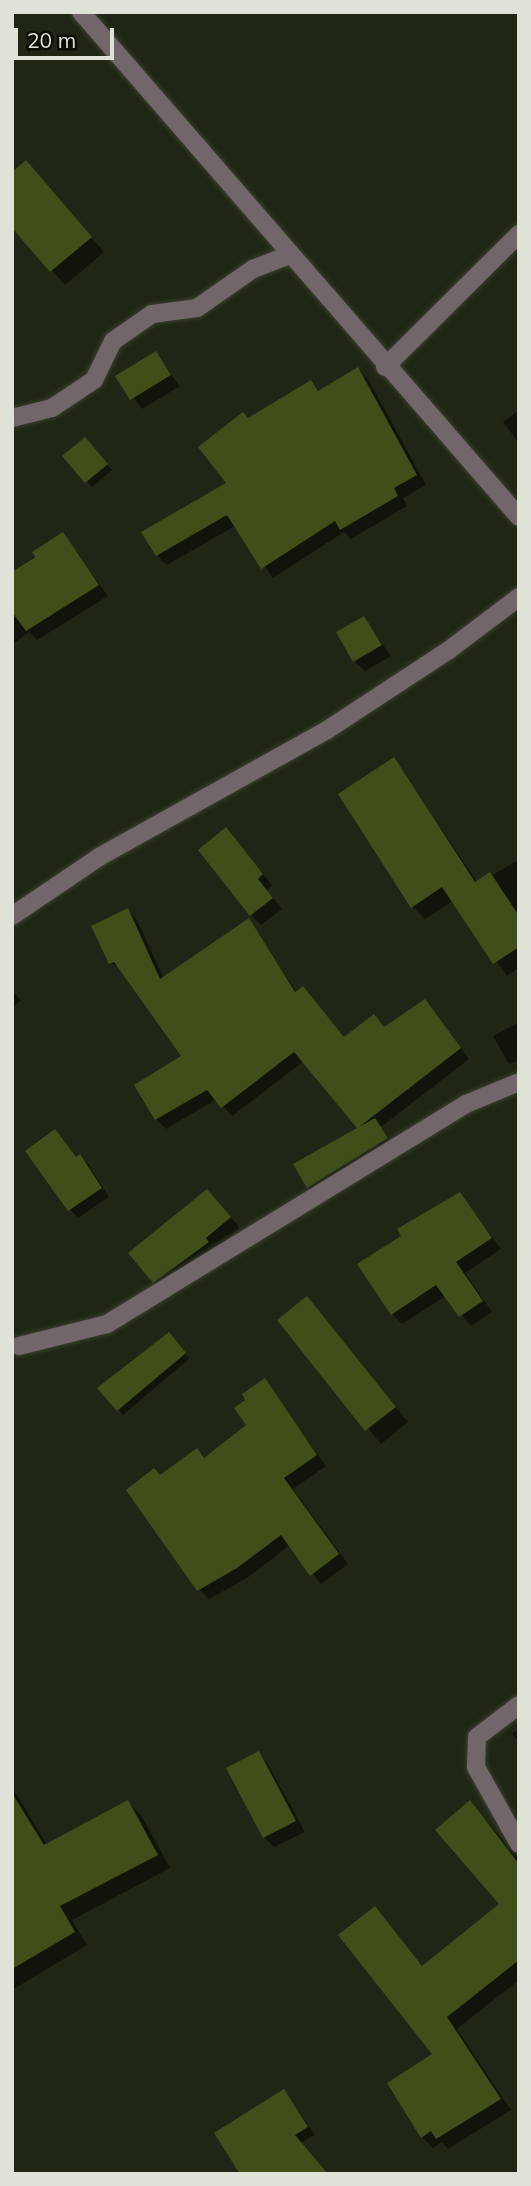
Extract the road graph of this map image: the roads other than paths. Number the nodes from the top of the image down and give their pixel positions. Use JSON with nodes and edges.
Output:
{"nodes":[{"id":1,"x":81,"y":12,"type":"edge"},
{"id":2,"x":519,"y":234,"type":"edge"},
{"id":3,"x":289,"y":255,"type":"junction"},
{"id":4,"x":385,"y":366,"type":"junction"},
{"id":5,"x":12,"y":418,"type":"edge"},
{"id":6,"x":519,"y":517,"type":"edge"},
{"id":7,"x":519,"y":597,"type":"edge"},
{"id":8,"x":12,"y":916,"type":"edge"},
{"id":9,"x":519,"y":1082,"type":"edge"},
{"id":10,"x":15,"y":1345,"type":"edge"},
{"id":11,"x":519,"y":1705,"type":"edge"},
{"id":12,"x":519,"y":1844,"type":"edge"}],
"edges":[{"from":1,"to":3,"type":"street"},
{"from":2,"to":4,"type":"street"},
{"from":3,"to":4,"type":"street"},
{"from":3,"to":5,"type":"street"},
{"from":4,"to":6,"type":"street"},
{"from":7,"to":8,"type":"street"},
{"from":9,"to":10,"type":"street"},
{"from":11,"to":12,"type":"street"}]}
